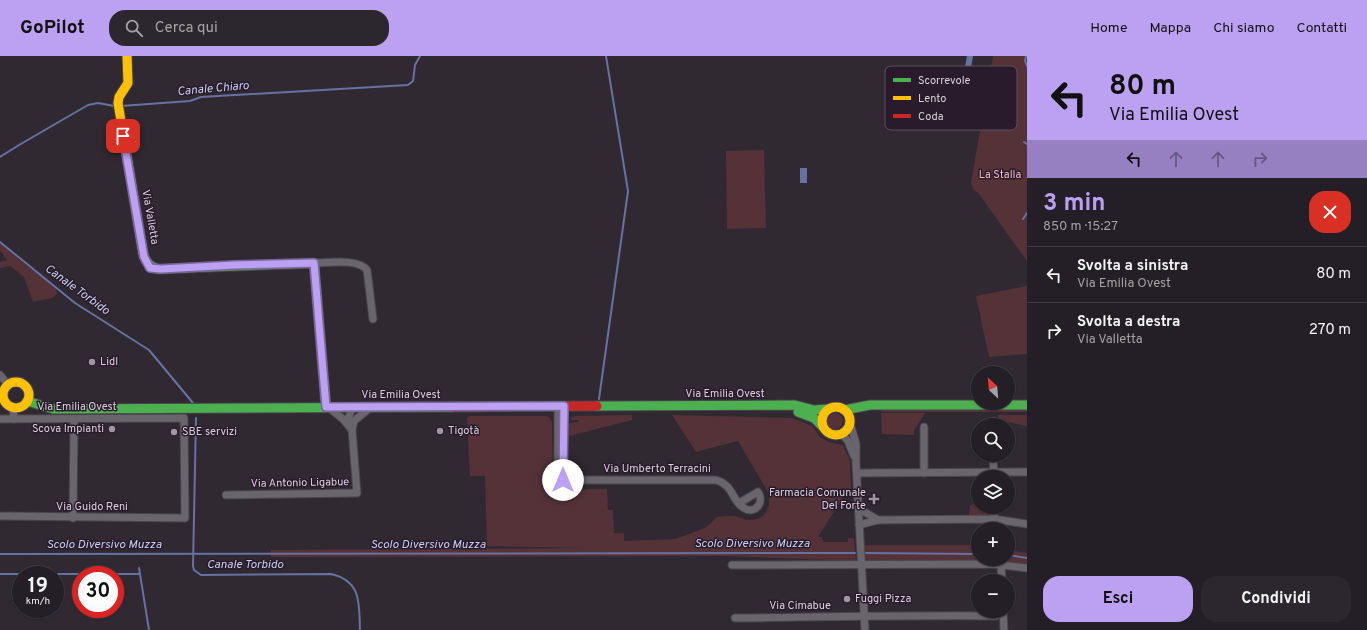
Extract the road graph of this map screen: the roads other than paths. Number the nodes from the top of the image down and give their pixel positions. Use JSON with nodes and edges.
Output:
{"nodes":[{"id":1,"x":127,"y":56,"type":"edge"},
{"id":2,"x":314,"y":263,"type":"junction"},
{"id":3,"x":373,"y":319,"type":"dead end"},
{"id":4,"x":0,"y":375,"type":"edge"},
{"id":5,"x":4,"y":390,"type":"edge"},
{"id":6,"x":27,"y":401,"type":"junction"},
{"id":7,"x":6,"y":405,"type":"edge"},
{"id":8,"x":1027,"y":405,"type":"edge"},
{"id":9,"x":777,"y":406,"type":"junction"},
{"id":10,"x":877,"y":406,"type":"junction"},
{"id":11,"x":327,"y":407,"type":"junction"},
{"id":12,"x":352,"y":407,"type":"junction"},
{"id":13,"x":371,"y":407,"type":"junction"},
{"id":14,"x":561,"y":407,"type":"junction"},
{"id":15,"x":828,"y":410,"type":"junction"},
{"id":16,"x":844,"y":410,"type":"junction"},
{"id":17,"x":0,"y":419,"type":"edge"},
{"id":18,"x":14,"y":419,"type":"junction"},
{"id":19,"x":74,"y":419,"type":"junction"},
{"id":20,"x":850,"y":421,"type":"junction"},
{"id":21,"x":352,"y":425,"type":"junction"},
{"id":22,"x":823,"y":427,"type":"junction"},
{"id":23,"x":924,"y":427,"type":"dead end"},
{"id":24,"x":842,"y":434,"type":"junction"},
{"id":25,"x":856,"y":463,"type":"junction"},
{"id":26,"x":1027,"y":472,"type":"edge"},
{"id":27,"x":857,"y":473,"type":"junction"},
{"id":28,"x":924,"y":473,"type":"junction"},
{"id":29,"x":1015,"y":473,"type":"edge"},
{"id":30,"x":971,"y":474,"type":"edge"},
{"id":31,"x":226,"y":495,"type":"dead end"},
{"id":32,"x":739,"y":503,"type":"dead end"},
{"id":33,"x":858,"y":508,"type":"junction"},
{"id":34,"x":994,"y":514,"type":"edge"},
{"id":35,"x":0,"y":516,"type":"edge"},
{"id":36,"x":859,"y":516,"type":"junction"},
{"id":37,"x":871,"y":516,"type":"junction"},
{"id":38,"x":73,"y":518,"type":"junction"},
{"id":39,"x":185,"y":518,"type":"joint"},
{"id":40,"x":994,"y":519,"type":"junction"},
{"id":41,"x":878,"y":520,"type":"junction"},
{"id":42,"x":1027,"y":524,"type":"edge"},
{"id":43,"x":859,"y":525,"type":"junction"},
{"id":44,"x":732,"y":565,"type":"dead end"},
{"id":45,"x":862,"y":565,"type":"junction"},
{"id":46,"x":971,"y":565,"type":"edge"},
{"id":47,"x":1010,"y":566,"type":"edge"},
{"id":48,"x":1027,"y":568,"type":"edge"},
{"id":49,"x":864,"y":616,"type":"junction"},
{"id":50,"x":971,"y":616,"type":"edge"},
{"id":51,"x":735,"y":618,"type":"dead end"},
{"id":52,"x":1003,"y":618,"type":"edge"},
{"id":53,"x":865,"y":630,"type":"edge"},
{"id":54,"x":1004,"y":630,"type":"edge"}],
"edges":[{"from":1,"to":2,"type":"main road","name":"Via Valletta"},
{"from":2,"to":3,"type":"street","name":"Via Valletta"},
{"from":2,"to":11,"type":"main road"},
{"from":4,"to":5,"type":"street"},
{"from":5,"to":6,"type":"main road"},
{"from":5,"to":7,"type":"main road"},
{"from":6,"to":7,"type":"main road"},
{"from":6,"to":11,"type":"main road","name":"Via Emilia Ovest"},
{"from":7,"to":18,"type":"street"},
{"from":8,"to":10,"type":"main road"},
{"from":9,"to":14,"type":"main road","name":"Via Emilia Ovest"},
{"from":9,"to":15,"type":"main road","name":"Via Emilia Ovest"},
{"from":9,"to":22,"type":"main road","name":"Via Emilia Ovest"},
{"from":10,"to":16,"type":"main road"},
{"from":10,"to":20,"type":"main road"},
{"from":11,"to":12,"type":"main road","name":"Via Emilia Ovest"},
{"from":11,"to":21,"type":"street"},
{"from":12,"to":13,"type":"main road","name":"Via Emilia Ovest"},
{"from":12,"to":21,"type":"street","name":"Via Antonio Ligabue"},
{"from":13,"to":14,"type":"main road","name":"Via Emilia Ovest"},
{"from":13,"to":21,"type":"street"},
{"from":14,"to":32,"type":"street","name":"Via Umberto Terracini"},
{"from":15,"to":16,"type":"main road"},
{"from":15,"to":22,"type":"main road"},
{"from":16,"to":20,"type":"main road"},
{"from":17,"to":18,"type":"street","name":"Via Emilia Ovest"},
{"from":18,"to":19,"type":"street","name":"Via Emilia Ovest"},
{"from":19,"to":38,"type":"street"},
{"from":19,"to":39,"type":"street","name":"Via Emilia Ovest"},
{"from":20,"to":24,"type":"main road"},
{"from":20,"to":25,"type":"street"},
{"from":21,"to":31,"type":"street","name":"Via Antonio Ligabue"},
{"from":22,"to":24,"type":"main road"},
{"from":23,"to":28,"type":"street"},
{"from":24,"to":25,"type":"street"},
{"from":25,"to":27,"type":"street"},
{"from":26,"to":29,"type":"street"},
{"from":27,"to":28,"type":"street"},
{"from":27,"to":33,"type":"street"},
{"from":28,"to":30,"type":"street"},
{"from":33,"to":36,"type":"street"},
{"from":33,"to":37,"type":"street"},
{"from":34,"to":40,"type":"street"},
{"from":35,"to":38,"type":"street","name":"Via Guido Reni"},
{"from":36,"to":37,"type":"street"},
{"from":36,"to":43,"type":"street"},
{"from":37,"to":41,"type":"street"},
{"from":38,"to":39,"type":"street","name":"Via Guido Reni"},
{"from":40,"to":41,"type":"street"},
{"from":40,"to":42,"type":"street"},
{"from":41,"to":43,"type":"street"},
{"from":43,"to":45,"type":"street"},
{"from":44,"to":45,"type":"street"},
{"from":45,"to":46,"type":"street"},
{"from":45,"to":49,"type":"street"},
{"from":47,"to":48,"type":"street"},
{"from":49,"to":50,"type":"street","name":"Via Cimabue"},
{"from":49,"to":51,"type":"street","name":"Via Cimabue"},
{"from":49,"to":53,"type":"street"},
{"from":52,"to":54,"type":"street"}]}
